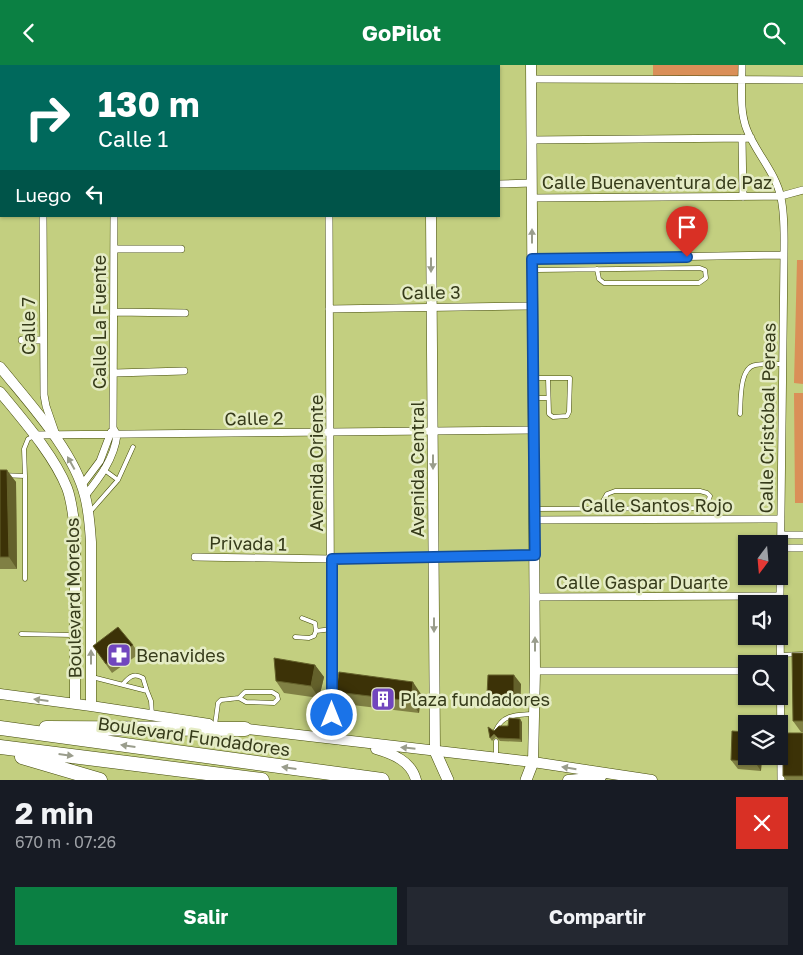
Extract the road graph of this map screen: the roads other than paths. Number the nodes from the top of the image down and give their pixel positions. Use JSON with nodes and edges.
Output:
{"nodes":[{"id":1,"x":531,"y":65,"type":"edge"},
{"id":2,"x":742,"y":65,"type":"edge"},
{"id":3,"x":532,"y":79,"type":"junction"},
{"id":4,"x":742,"y":80,"type":"junction"},
{"id":5,"x":803,"y":80,"type":"edge"},
{"id":6,"x":742,"y":138,"type":"junction"},
{"id":7,"x":751,"y":138,"type":"junction"},
{"id":8,"x":532,"y":139,"type":"junction"},
{"id":9,"x":532,"y":183,"type":"junction"},
{"id":10,"x":500,"y":184,"type":"edge"},
{"id":11,"x":803,"y":190,"type":"edge"},
{"id":12,"x":743,"y":197,"type":"junction"},
{"id":13,"x":781,"y":197,"type":"junction"},
{"id":14,"x":532,"y":198,"type":"junction"},
{"id":15,"x":43,"y":217,"type":"edge"},
{"id":16,"x":114,"y":217,"type":"edge"},
{"id":17,"x":329,"y":217,"type":"edge"},
{"id":18,"x":431,"y":217,"type":"edge"},
{"id":19,"x":114,"y":249,"type":"junction"},
{"id":20,"x":181,"y":249,"type":"dead end"},
{"id":21,"x":784,"y":255,"type":"junction"},
{"id":22,"x":532,"y":259,"type":"junction"},
{"id":23,"x":598,"y":269,"type":"junction"},
{"id":24,"x":532,"y":270,"type":"junction"},
{"id":25,"x":533,"y":306,"type":"junction"},
{"id":26,"x":432,"y":307,"type":"junction"},
{"id":27,"x":329,"y":309,"type":"junction"},
{"id":28,"x":114,"y":313,"type":"junction"},
{"id":29,"x":185,"y":313,"type":"dead end"},
{"id":30,"x":22,"y":340,"type":"dead end"},
{"id":31,"x":43,"y":340,"type":"junction"},
{"id":32,"x":783,"y":364,"type":"junction"},
{"id":33,"x":0,"y":367,"type":"edge"},
{"id":34,"x":184,"y":371,"type":"dead end"},
{"id":35,"x":114,"y":373,"type":"junction"},
{"id":36,"x":533,"y":378,"type":"junction"},
{"id":37,"x":548,"y":378,"type":"junction"},
{"id":38,"x":0,"y":392,"type":"edge"},
{"id":39,"x":533,"y":398,"type":"junction"},
{"id":40,"x":548,"y":398,"type":"junction"},
{"id":41,"x":740,"y":414,"type":"dead end"},
{"id":42,"x":534,"y":430,"type":"junction"},
{"id":43,"x":433,"y":431,"type":"junction"},
{"id":44,"x":330,"y":432,"type":"junction"},
{"id":45,"x":54,"y":434,"type":"junction"},
{"id":46,"x":34,"y":435,"type":"junction"},
{"id":47,"x":113,"y":435,"type":"junction"},
{"id":48,"x":133,"y":447,"type":"dead end"},
{"id":49,"x":97,"y":465,"type":"junction"},
{"id":50,"x":105,"y":470,"type":"junction"},
{"id":51,"x":0,"y":475,"type":"edge"},
{"id":52,"x":25,"y":476,"type":"junction"},
{"id":53,"x":118,"y":480,"type":"junction"},
{"id":54,"x":82,"y":485,"type":"junction"},
{"id":55,"x":85,"y":496,"type":"junction"},
{"id":56,"x":599,"y":508,"type":"junction"},
{"id":57,"x":534,"y":509,"type":"junction"},
{"id":58,"x":89,"y":514,"type":"junction"},
{"id":59,"x":781,"y":519,"type":"junction"},
{"id":60,"x":534,"y":520,"type":"junction"},
{"id":61,"x":781,"y":535,"type":"edge"},
{"id":62,"x":788,"y":535,"type":"edge"},
{"id":63,"x":803,"y":535,"type":"edge"},
{"id":64,"x":788,"y":548,"type":"edge"},
{"id":65,"x":803,"y":548,"type":"edge"},
{"id":66,"x":535,"y":555,"type":"junction"},
{"id":67,"x":195,"y":557,"type":"dead end"},
{"id":68,"x":434,"y":557,"type":"junction"},
{"id":69,"x":332,"y":559,"type":"junction"},
{"id":70,"x":25,"y":579,"type":"dead end"},
{"id":71,"x":738,"y":596,"type":"edge"},
{"id":72,"x":535,"y":597,"type":"junction"},
{"id":73,"x":302,"y":618,"type":"dead end"},
{"id":74,"x":332,"y":629,"type":"junction"},
{"id":75,"x":316,"y":631,"type":"junction"},
{"id":76,"x":21,"y":634,"type":"dead end"},
{"id":77,"x":76,"y":635,"type":"junction"},
{"id":78,"x":295,"y":637,"type":"dead end"},
{"id":79,"x":779,"y":645,"type":"edge"},
{"id":80,"x":803,"y":654,"type":"edge"},
{"id":81,"x":779,"y":655,"type":"joint"},
{"id":82,"x":535,"y":671,"type":"junction"},
{"id":83,"x":738,"y":671,"type":"edge"},
{"id":84,"x":91,"y":676,"type":"junction"},
{"id":85,"x":123,"y":684,"type":"junction"},
{"id":86,"x":147,"y":691,"type":"junction"},
{"id":87,"x":0,"y":695,"type":"edge"},
{"id":88,"x":239,"y":698,"type":"junction"},
{"id":89,"x":75,"y":704,"type":"junction"},
{"id":90,"x":780,"y":705,"type":"edge"},
{"id":91,"x":91,"y":706,"type":"junction"},
{"id":92,"x":534,"y":714,"type":"junction"},
{"id":93,"x":152,"y":715,"type":"junction"},
{"id":94,"x":215,"y":725,"type":"junction"},
{"id":95,"x":6,"y":729,"type":"edge"},
{"id":96,"x":245,"y":729,"type":"junction"},
{"id":97,"x":496,"y":729,"type":"edge"},
{"id":98,"x":331,"y":739,"type":"junction"},
{"id":99,"x":352,"y":741,"type":"junction"},
{"id":100,"x":496,"y":741,"type":"edge"},
{"id":101,"x":0,"y":748,"type":"edge"},
{"id":102,"x":435,"y":751,"type":"junction"},
{"id":103,"x":496,"y":759,"type":"junction"},
{"id":104,"x":533,"y":762,"type":"junction"},
{"id":105,"x":632,"y":777,"type":"junction"},
{"id":106,"x":100,"y":780,"type":"edge"},
{"id":107,"x":262,"y":780,"type":"edge"},
{"id":108,"x":382,"y":780,"type":"edge"},
{"id":109,"x":416,"y":780,"type":"edge"},
{"id":110,"x":448,"y":780,"type":"edge"},
{"id":111,"x":526,"y":780,"type":"edge"},
{"id":112,"x":568,"y":780,"type":"edge"},
{"id":113,"x":652,"y":780,"type":"edge"},
{"id":114,"x":781,"y":780,"type":"edge"}],
"edges":[{"from":1,"to":3,"type":"main road"},
{"from":2,"to":4,"type":"street","name":"Calle Cristóbal Pereas"},
{"from":3,"to":4,"type":"street"},
{"from":3,"to":8,"type":"main road"},
{"from":4,"to":5,"type":"street"},
{"from":4,"to":7,"type":"street","name":"Calle Cristóbal Pereas"},
{"from":6,"to":7,"type":"street"},
{"from":6,"to":8,"type":"street"},
{"from":6,"to":12,"type":"street"},
{"from":7,"to":13,"type":"street","name":"Calle Cristóbal Pereas"},
{"from":8,"to":9,"type":"main road"},
{"from":9,"to":10,"type":"street"},
{"from":9,"to":14,"type":"main road"},
{"from":11,"to":13,"type":"street","name":"Calle Buenaventura de Paz"},
{"from":12,"to":13,"type":"street","name":"Calle Buenaventura de Paz"},
{"from":12,"to":14,"type":"street","name":"Calle Buenaventura de Paz"},
{"from":13,"to":21,"type":"street","name":"Calle Cristóbal Pereas"},
{"from":22,"to":14,"type":"main road","one_way":true},
{"from":15,"to":31,"type":"street","name":"Calle 7"},
{"from":16,"to":19,"type":"street","name":"Calle La Fuente"},
{"from":17,"to":27,"type":"street","name":"Avenida Oriente"},
{"from":18,"to":26,"type":"main road","name":"Avenida Central","one_way":true},
{"from":19,"to":20,"type":"street"},
{"from":19,"to":28,"type":"street","name":"Calle La Fuente"},
{"from":21,"to":22,"type":"street"},
{"from":21,"to":32,"type":"street","name":"Calle Cristóbal Pereas"},
{"from":22,"to":24,"type":"main road"},
{"from":23,"to":23,"type":"lane"},
{"from":23,"to":24,"type":"lane"},
{"from":24,"to":25,"type":"main road"},
{"from":25,"to":26,"type":"street","name":"Calle 3"},
{"from":25,"to":36,"type":"main road"},
{"from":26,"to":27,"type":"street","name":"Calle 3"},
{"from":26,"to":43,"type":"main road","name":"Avenida Central"},
{"from":27,"to":44,"type":"street","name":"Avenida Oriente"},
{"from":28,"to":29,"type":"street"},
{"from":28,"to":35,"type":"street","name":"Calle La Fuente"},
{"from":30,"to":31,"type":"street"},
{"from":31,"to":45,"type":"street","name":"Calle 7"},
{"from":32,"to":41,"type":"lane"},
{"from":32,"to":59,"type":"street","name":"Calle Cristóbal Pereas"},
{"from":33,"to":45,"type":"main road","name":"Boulevard Morelos"},
{"from":34,"to":35,"type":"street"},
{"from":35,"to":47,"type":"street","name":"Calle La Fuente"},
{"from":36,"to":37,"type":"lane"},
{"from":36,"to":39,"type":"main road"},
{"from":37,"to":40,"type":"lane"},
{"from":37,"to":40,"type":"lane"},
{"from":38,"to":46,"type":"main road","name":"Boulevard Morelos"},
{"from":39,"to":40,"type":"lane"},
{"from":39,"to":42,"type":"main road"},
{"from":42,"to":43,"type":"street","name":"Calle 2"},
{"from":42,"to":57,"type":"main road"},
{"from":43,"to":44,"type":"street","name":"Calle 2"},
{"from":43,"to":68,"type":"main road","name":"Avenida Central","one_way":true},
{"from":44,"to":47,"type":"street","name":"Calle 2"},
{"from":44,"to":69,"type":"street","name":"Avenida Oriente"},
{"from":45,"to":46,"type":"street","name":"Calle 2"},
{"from":45,"to":47,"type":"street","name":"Calle 2"},
{"from":54,"to":45,"type":"main road","name":"Boulevard Morelos","one_way":true},
{"from":46,"to":52,"type":"lane"},
{"from":46,"to":77,"type":"main road","name":"Boulevard Morelos"},
{"from":47,"to":49,"type":"street","name":"Calle La Fuente"},
{"from":47,"to":50,"type":"street","name":"Calle La Fuente"},
{"from":48,"to":53,"type":"lane"},
{"from":49,"to":50,"type":"lane"},
{"from":49,"to":54,"type":"street","name":"Calle La Fuente"},
{"from":50,"to":53,"type":"lane"},
{"from":50,"to":55,"type":"street","name":"Calle La Fuente"},
{"from":51,"to":52,"type":"lane"},
{"from":52,"to":70,"type":"lane"},
{"from":53,"to":58,"type":"lane"},
{"from":54,"to":55,"type":"main road","name":"Boulevard Morelos"},
{"from":55,"to":58,"type":"main road","name":"Boulevard Morelos"},
{"from":56,"to":56,"type":"lane"},
{"from":56,"to":57,"type":"lane"},
{"from":57,"to":60,"type":"main road"},
{"from":84,"to":58,"type":"main road","name":"Boulevard Morelos","one_way":true},
{"from":59,"to":60,"type":"street","name":"Calle Santos Rojo"},
{"from":59,"to":61,"type":"street","name":"Calle Cristóbal Pereas"},
{"from":60,"to":66,"type":"main road"},
{"from":62,"to":63,"type":"street"},
{"from":64,"to":65,"type":"street"},
{"from":66,"to":68,"type":"street","name":"Privada 1"},
{"from":66,"to":72,"type":"main road"},
{"from":67,"to":69,"type":"street","name":"Privada 1"},
{"from":68,"to":69,"type":"street","name":"Privada 1"},
{"from":68,"to":102,"type":"main road","name":"Avenida Central","one_way":true},
{"from":69,"to":74,"type":"street","name":"Avenida Oriente"},
{"from":71,"to":72,"type":"street","name":"Calle Gaspar Duarte"},
{"from":82,"to":72,"type":"main road","one_way":true},
{"from":73,"to":75,"type":"lane"},
{"from":74,"to":75,"type":"lane"},
{"from":74,"to":98,"type":"street","name":"Avenida Oriente"},
{"from":75,"to":78,"type":"lane"},
{"from":76,"to":77,"type":"lane"},
{"from":77,"to":89,"type":"main road","name":"Boulevard Morelos"},
{"from":79,"to":81,"type":"street","name":"Calle Cristóbal Pereas"},
{"from":80,"to":81,"type":"lane"},
{"from":82,"to":83,"type":"street"},
{"from":82,"to":92,"type":"main road"},
{"from":84,"to":85,"type":"lane"},
{"from":84,"to":91,"type":"main road","name":"Boulevard Morelos"},
{"from":85,"to":86,"type":"lane"},
{"from":85,"to":86,"type":"lane"},
{"from":86,"to":93,"type":"lane"},
{"from":89,"to":87,"type":"main road","one_way":true},
{"from":88,"to":88,"type":"lane"},
{"from":88,"to":94,"type":"lane"},
{"from":89,"to":91,"type":"main road"},
{"from":90,"to":114,"type":"street","name":"Calle Cristóbal Pereas"},
{"from":91,"to":93,"type":"main road"},
{"from":92,"to":97,"type":"lane"},
{"from":92,"to":104,"type":"main road"},
{"from":93,"to":94,"type":"main road"},
{"from":94,"to":96,"type":"main road"},
{"from":95,"to":96,"type":"highway"},
{"from":108,"to":95,"type":"highway","name":"Boulevard Fundadores","one_way":true},
{"from":96,"to":98,"type":"main road"},
{"from":98,"to":99,"type":"main road"},
{"from":102,"to":99,"type":"main road","one_way":true},
{"from":99,"to":109,"type":"main road"},
{"from":100,"to":103,"type":"lane"},
{"from":101,"to":106,"type":"highway"},
{"from":101,"to":107,"type":"highway","name":"Boulevard Fundadores","one_way":true},
{"from":102,"to":103,"type":"main road"},
{"from":102,"to":110,"type":"main road"},
{"from":103,"to":104,"type":"main road"},
{"from":105,"to":104,"type":"main road","one_way":true},
{"from":104,"to":111,"type":"main road"},
{"from":105,"to":112,"type":"main road"},
{"from":105,"to":113,"type":"main road"}]}
